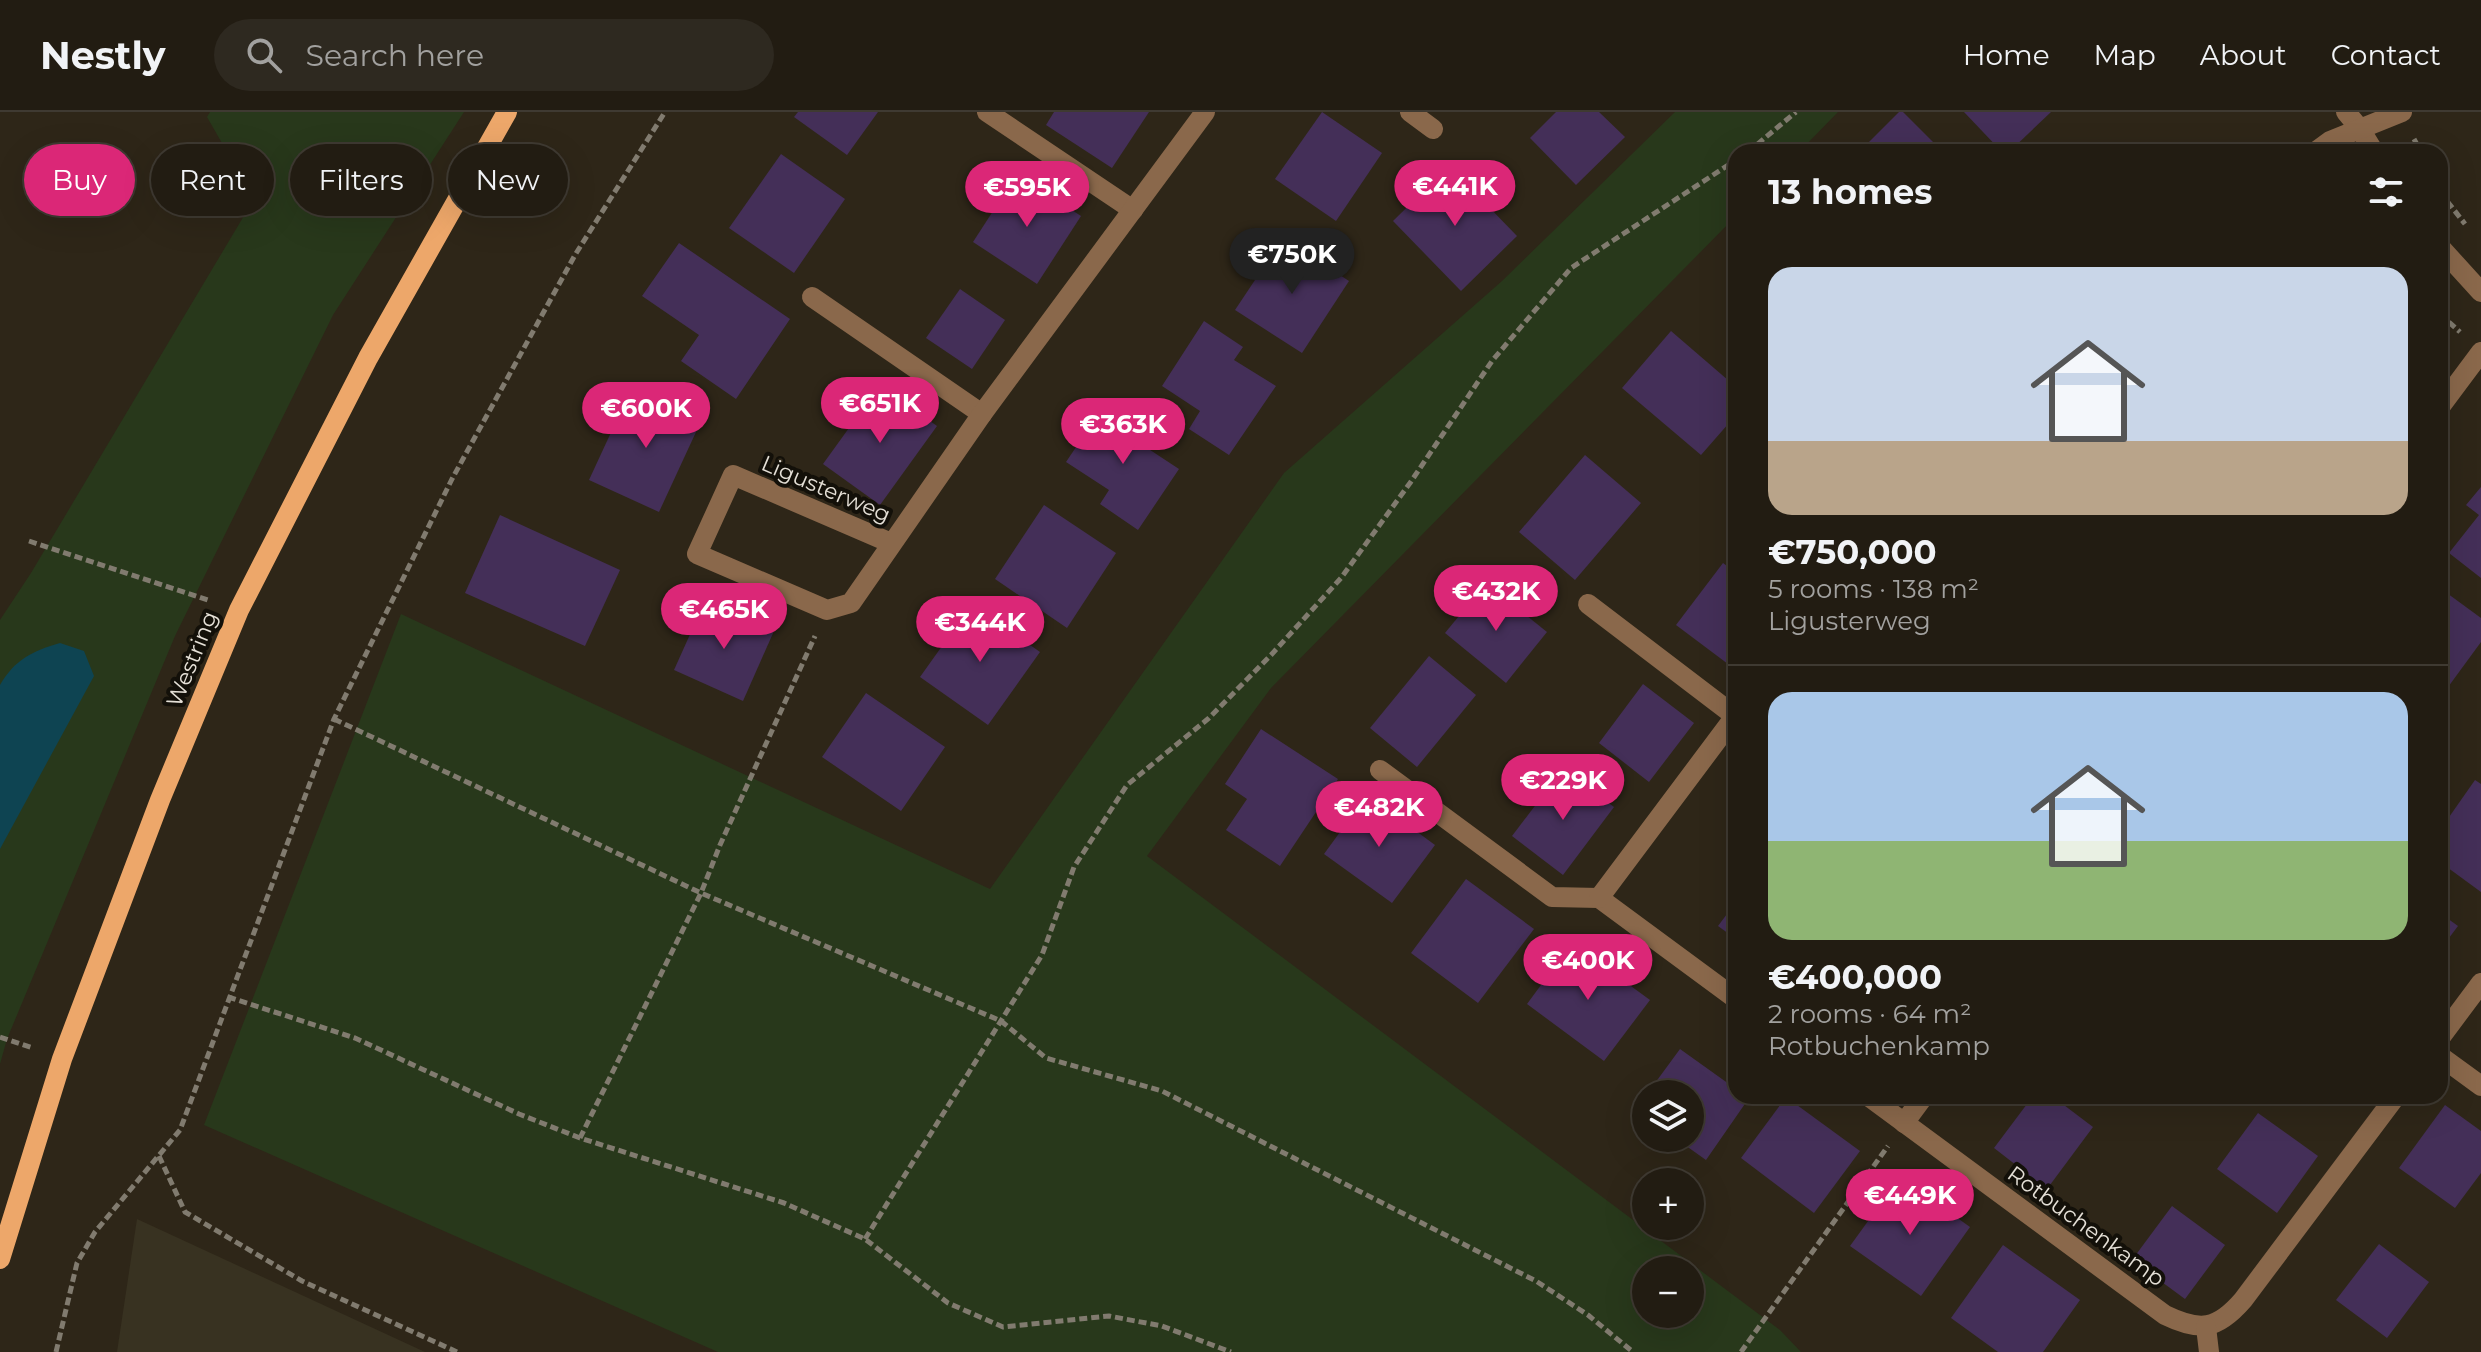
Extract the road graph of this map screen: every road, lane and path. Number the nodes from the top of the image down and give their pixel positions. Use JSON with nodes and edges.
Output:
{"nodes":[{"id":1,"x":507,"y":112,"type":"edge"},
{"id":2,"x":665,"y":112,"type":"edge"},
{"id":3,"x":987,"y":112,"type":"edge"},
{"id":4,"x":1205,"y":112,"type":"edge"},
{"id":5,"x":1410,"y":112,"type":"edge"},
{"id":6,"x":1796,"y":112,"type":"edge"},
{"id":7,"x":2346,"y":112,"type":"edge"},
{"id":8,"x":2402,"y":112,"type":"edge"},
{"id":9,"x":1433,"y":129,"type":"dead end"},
{"id":10,"x":2360,"y":129,"type":"junction"},
{"id":11,"x":1758,"y":144,"type":"edge"},
{"id":12,"x":2326,"y":144,"type":"edge"},
{"id":13,"x":2369,"y":144,"type":"edge"},
{"id":14,"x":1728,"y":165,"type":"edge"},
{"id":15,"x":2448,"y":202,"type":"edge"},
{"id":16,"x":1133,"y":210,"type":"junction"},
{"id":17,"x":2470,"y":229,"type":"dead end"},
{"id":18,"x":2448,"y":256,"type":"edge"},
{"id":19,"x":2481,"y":292,"type":"edge"},
{"id":20,"x":812,"y":297,"type":"dead end"},
{"id":21,"x":2481,"y":352,"type":"edge"},
{"id":22,"x":2448,"y":396,"type":"edge"},
{"id":23,"x":982,"y":414,"type":"junction"},
{"id":24,"x":29,"y":541,"type":"dead end"},
{"id":25,"x":891,"y":543,"type":"junction"},
{"id":26,"x":1588,"y":604,"type":"dead end"},
{"id":27,"x":239,"y":610,"type":"junction"},
{"id":28,"x":827,"y":610,"type":"junction"},
{"id":29,"x":1728,"y":710,"type":"edge"},
{"id":30,"x":334,"y":719,"type":"junction"},
{"id":31,"x":1728,"y":727,"type":"edge"},
{"id":32,"x":1380,"y":770,"type":"dead end"},
{"id":33,"x":701,"y":893,"type":"junction"},
{"id":34,"x":1599,"y":898,"type":"junction"},
{"id":35,"x":2481,"y":983,"type":"edge"},
{"id":36,"x":1728,"y":993,"type":"edge"},
{"id":37,"x":228,"y":997,"type":"junction"},
{"id":38,"x":1001,"y":1021,"type":"junction"},
{"id":39,"x":2448,"y":1027,"type":"edge"},
{"id":40,"x":2448,"y":1062,"type":"edge"},
{"id":41,"x":2481,"y":1086,"type":"edge"},
{"id":42,"x":1879,"y":1104,"type":"edge"},
{"id":43,"x":1918,"y":1104,"type":"edge"},
{"id":44,"x":2390,"y":1104,"type":"edge"},
{"id":45,"x":1904,"y":1123,"type":"junction"},
{"id":46,"x":580,"y":1138,"type":"junction"},
{"id":47,"x":159,"y":1156,"type":"junction"},
{"id":48,"x":865,"y":1239,"type":"junction"},
{"id":49,"x":0,"y":1259,"type":"edge"},
{"id":50,"x":2206,"y":1327,"type":"junction"},
{"id":51,"x":56,"y":1352,"type":"edge"},
{"id":52,"x":457,"y":1352,"type":"edge"},
{"id":53,"x":1231,"y":1352,"type":"edge"},
{"id":54,"x":1633,"y":1352,"type":"edge"},
{"id":55,"x":1741,"y":1352,"type":"edge"},
{"id":56,"x":2209,"y":1352,"type":"edge"}],
"edges":[{"from":1,"to":27,"type":"main road","name":"Westring"},
{"from":2,"to":30,"type":"path"},
{"from":3,"to":16,"type":"street"},
{"from":4,"to":16,"type":"street","name":"Ligusterweg"},
{"from":5,"to":9,"type":"street"},
{"from":6,"to":11,"type":"path"},
{"from":7,"to":10,"type":"street"},
{"from":8,"to":10,"type":"street"},
{"from":10,"to":12,"type":"street"},
{"from":10,"to":13,"type":"street"},
{"from":14,"to":38,"type":"path"},
{"from":15,"to":17,"type":"path"},
{"from":16,"to":23,"type":"street","name":"Ligusterweg"},
{"from":18,"to":19,"type":"street"},
{"from":20,"to":23,"type":"street"},
{"from":21,"to":22,"type":"street"},
{"from":23,"to":25,"type":"street","name":"Ligusterweg"},
{"from":24,"to":27,"type":"path"},
{"from":25,"to":28,"type":"street","name":"Ligusterweg"},
{"from":25,"to":28,"type":"street","name":"Ligusterweg"},
{"from":26,"to":29,"type":"street"},
{"from":27,"to":49,"type":"main road","name":"Westring"},
{"from":28,"to":33,"type":"path"},
{"from":30,"to":33,"type":"path"},
{"from":30,"to":37,"type":"path"},
{"from":31,"to":34,"type":"street"},
{"from":32,"to":34,"type":"street"},
{"from":33,"to":38,"type":"path"},
{"from":33,"to":46,"type":"path"},
{"from":34,"to":36,"type":"street"},
{"from":35,"to":39,"type":"street"},
{"from":37,"to":46,"type":"path"},
{"from":37,"to":47,"type":"path"},
{"from":38,"to":48,"type":"path"},
{"from":38,"to":54,"type":"path"},
{"from":40,"to":41,"type":"street"},
{"from":42,"to":45,"type":"street","name":"Rotbuchenkamp"},
{"from":43,"to":45,"type":"street"},
{"from":44,"to":50,"type":"street"},
{"from":45,"to":50,"type":"street","name":"Rotbuchenkamp"},
{"from":45,"to":55,"type":"path"},
{"from":46,"to":48,"type":"path"},
{"from":47,"to":51,"type":"path"},
{"from":47,"to":52,"type":"path"},
{"from":48,"to":53,"type":"path"},
{"from":50,"to":56,"type":"street"}]}
